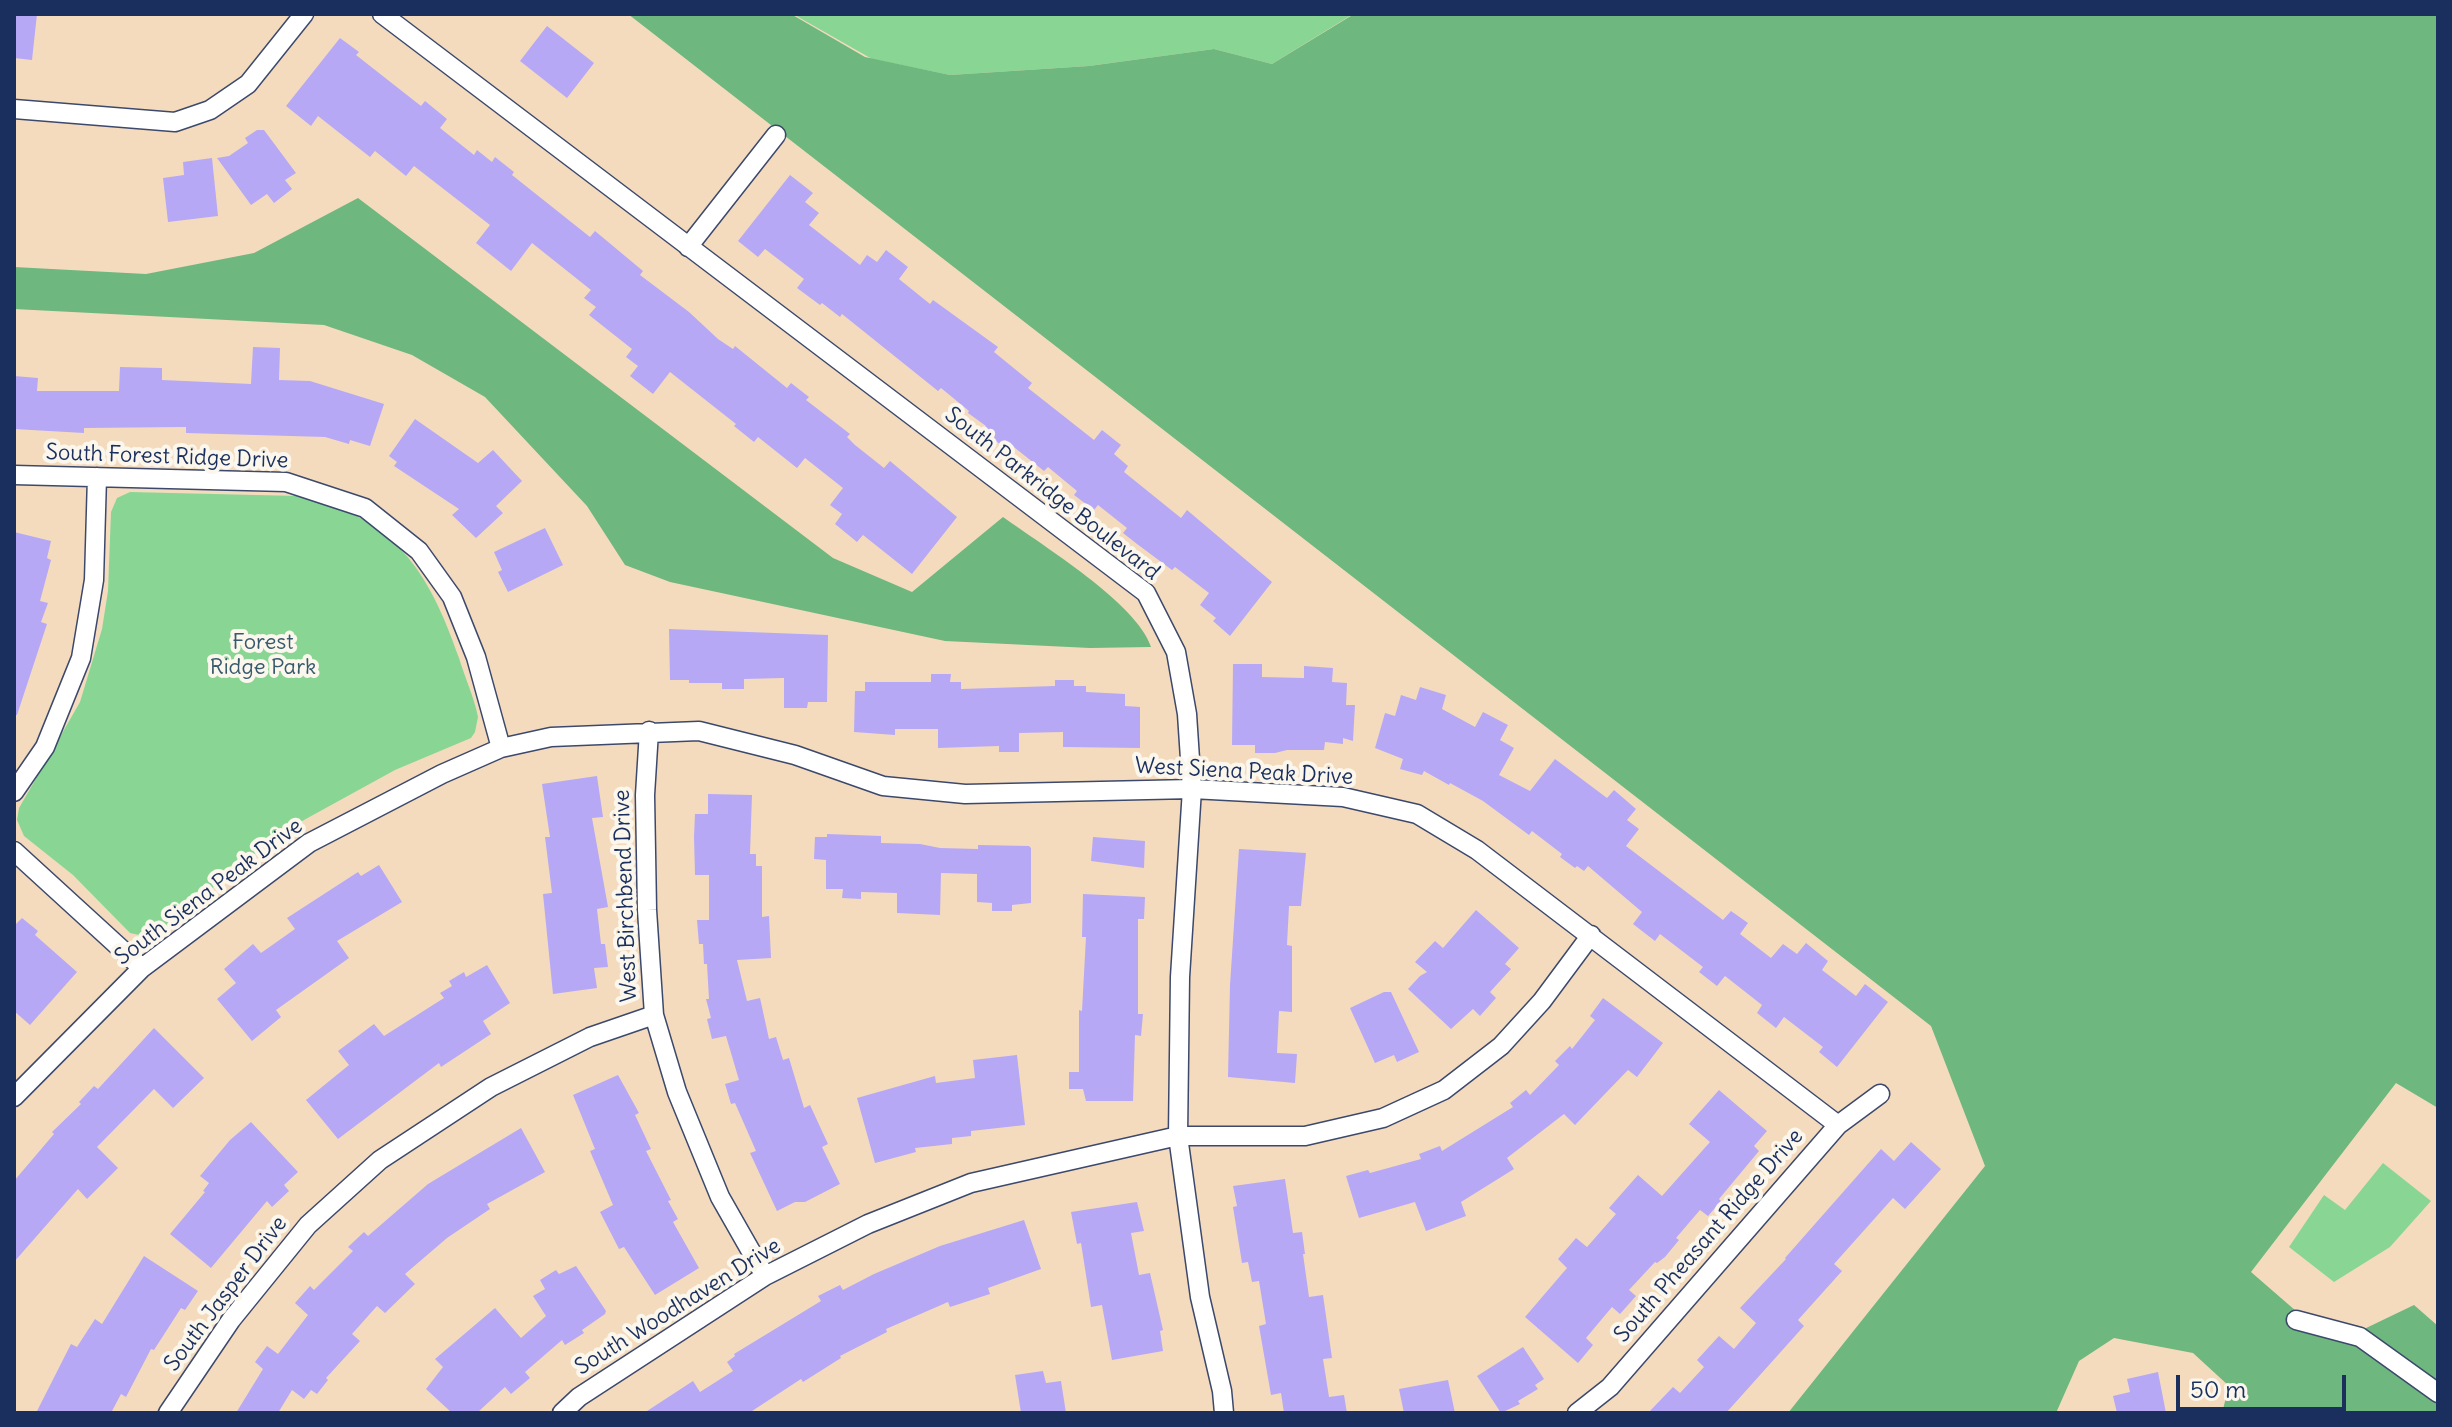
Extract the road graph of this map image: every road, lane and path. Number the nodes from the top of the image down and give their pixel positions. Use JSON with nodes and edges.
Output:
{"nodes":[{"id":1,"x":304,"y":14,"type":"edge"},
{"id":2,"x":382,"y":14,"type":"edge"},
{"id":3,"x":14,"y":109,"type":"edge"},
{"id":4,"x":776,"y":135,"type":"dead end"},
{"id":5,"x":688,"y":247,"type":"junction"},
{"id":6,"x":14,"y":475,"type":"edge"},
{"id":7,"x":97,"y":477,"type":"junction"},
{"id":8,"x":649,"y":731,"type":"junction"},
{"id":9,"x":501,"y":748,"type":"junction"},
{"id":10,"x":1192,"y":789,"type":"junction"},
{"id":11,"x":14,"y":792,"type":"edge"},
{"id":12,"x":14,"y":851,"type":"edge"},
{"id":13,"x":1591,"y":935,"type":"junction"},
{"id":14,"x":142,"y":968,"type":"junction"},
{"id":15,"x":654,"y":1015,"type":"junction"},
{"id":16,"x":1880,"y":1094,"type":"dead end"},
{"id":17,"x":14,"y":1097,"type":"edge"},
{"id":18,"x":1838,"y":1125,"type":"junction"},
{"id":19,"x":1178,"y":1136,"type":"junction"},
{"id":20,"x":765,"y":1276,"type":"junction"},
{"id":21,"x":2296,"y":1320,"type":"dead end"},
{"id":22,"x":2438,"y":1393,"type":"edge"},
{"id":23,"x":168,"y":1413,"type":"edge"},
{"id":24,"x":562,"y":1413,"type":"edge"},
{"id":25,"x":1224,"y":1413,"type":"edge"},
{"id":26,"x":1577,"y":1413,"type":"edge"}],
"edges":[{"from":1,"to":3,"type":"street"},
{"from":2,"to":5,"type":"street","name":"South Parkridge Boulevard"},
{"from":4,"to":5,"type":"street"},
{"from":5,"to":10,"type":"street","name":"South Parkridge Boulevard"},
{"from":6,"to":7,"type":"street","name":"South Forest Ridge Drive"},
{"from":7,"to":9,"type":"street","name":"South Forest Ridge Drive"},
{"from":7,"to":11,"type":"street"},
{"from":8,"to":9,"type":"street","name":"South Siena Peak Drive"},
{"from":8,"to":10,"type":"street","name":"West Siena Peak Drive"},
{"from":8,"to":15,"type":"street","name":"West Birchbend Drive"},
{"from":9,"to":14,"type":"street","name":"South Siena Peak Drive"},
{"from":10,"to":13,"type":"street","name":"West Siena Peak Drive"},
{"from":10,"to":19,"type":"street","name":"South Parkridge Boulevard"},
{"from":12,"to":14,"type":"street"},
{"from":13,"to":18,"type":"street","name":"West Siena Peak Drive"},
{"from":13,"to":19,"type":"street","name":"South Woodhaven Drive"},
{"from":14,"to":17,"type":"street","name":"South Siena Peak Drive"},
{"from":15,"to":20,"type":"street","name":"West Birchbend Drive"},
{"from":15,"to":23,"type":"street","name":"South Jasper Drive"},
{"from":16,"to":18,"type":"street","name":"South Pheasant Ridge Drive"},
{"from":18,"to":26,"type":"street","name":"South Pheasant Ridge Drive"},
{"from":19,"to":20,"type":"street","name":"South Woodhaven Drive"},
{"from":19,"to":25,"type":"street","name":"South Parkridge Boulevard"},
{"from":20,"to":24,"type":"street","name":"South Woodhaven Drive"},
{"from":21,"to":22,"type":"street"}]}
